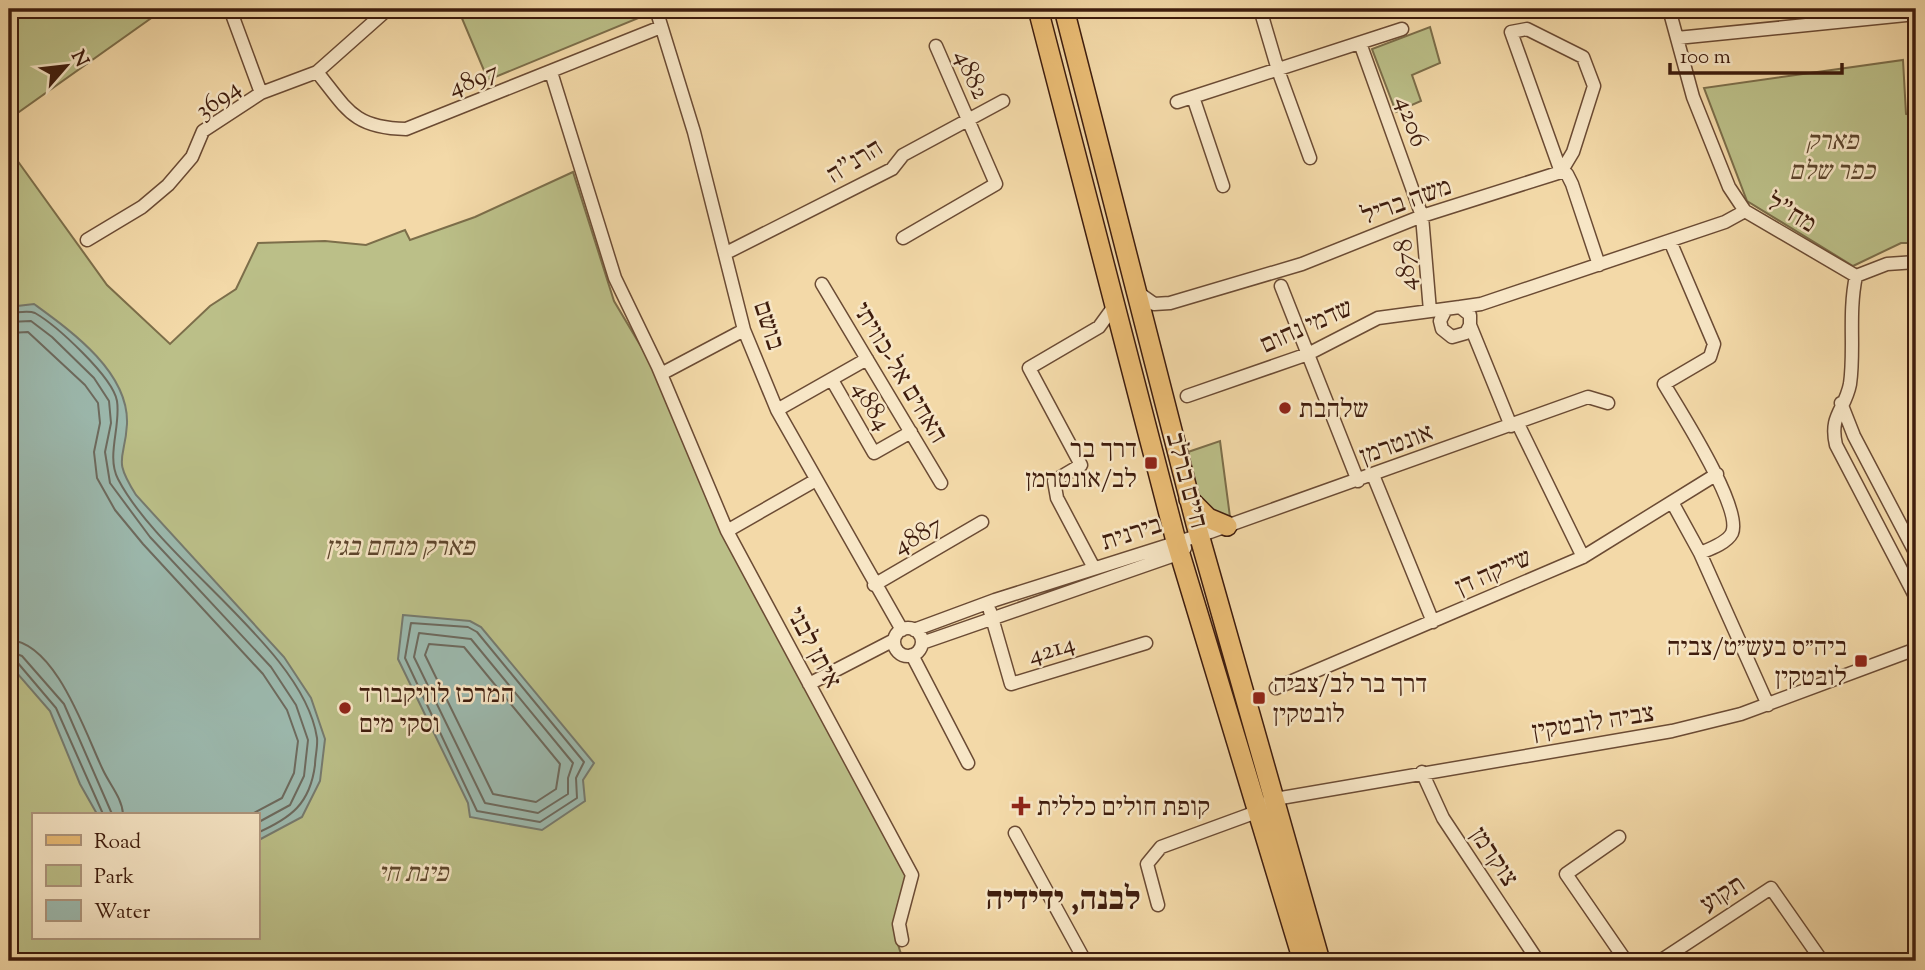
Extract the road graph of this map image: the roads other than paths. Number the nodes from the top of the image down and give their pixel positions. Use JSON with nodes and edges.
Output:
{"nodes":[{"id":1,"x":230,"y":9,"type":"edge"},
{"id":2,"x":388,"y":9,"type":"edge"},
{"id":3,"x":656,"y":9,"type":"edge"},
{"id":4,"x":1038,"y":9,"type":"edge"},
{"id":5,"x":1064,"y":9,"type":"edge"},
{"id":6,"x":1260,"y":9,"type":"edge"},
{"id":7,"x":1669,"y":9,"type":"edge"},
{"id":8,"x":1807,"y":9,"type":"edge"},
{"id":9,"x":1916,"y":14,"type":"edge"},
{"id":10,"x":1808,"y":23,"type":"junction"},
{"id":11,"x":661,"y":27,"type":"junction"},
{"id":12,"x":1402,"y":29,"type":"dead end"},
{"id":13,"x":1677,"y":38,"type":"junction"},
{"id":14,"x":1360,"y":43,"type":"junction"},
{"id":15,"x":936,"y":46,"type":"dead end"},
{"id":16,"x":1278,"y":70,"type":"junction"},
{"id":17,"x":317,"y":72,"type":"junction"},
{"id":18,"x":551,"y":72,"type":"junction"},
{"id":19,"x":261,"y":93,"type":"junction"},
{"id":20,"x":1193,"y":96,"type":"junction"},
{"id":21,"x":1003,"y":101,"type":"dead end"},
{"id":22,"x":1177,"y":102,"type":"dead end"},
{"id":23,"x":968,"y":120,"type":"junction"},
{"id":24,"x":1310,"y":158,"type":"dead end"},
{"id":25,"x":1561,"y":172,"type":"junction"},
{"id":26,"x":1223,"y":186,"type":"dead end"},
{"id":27,"x":1745,"y":211,"type":"junction"},
{"id":28,"x":1422,"y":216,"type":"junction"},
{"id":29,"x":903,"y":238,"type":"dead end"},
{"id":30,"x":87,"y":240,"type":"dead end"},
{"id":31,"x":1670,"y":241,"type":"junction"},
{"id":32,"x":726,"y":254,"type":"junction"},
{"id":33,"x":1916,"y":262,"type":"edge"},
{"id":34,"x":1598,"y":265,"type":"junction"},
{"id":35,"x":1856,"y":276,"type":"junction"},
{"id":36,"x":822,"y":284,"type":"dead end"},
{"id":37,"x":1281,"y":286,"type":"dead end"},
{"id":38,"x":1135,"y":289,"type":"junction"},
{"id":39,"x":1170,"y":303,"type":"junction"},
{"id":40,"x":1115,"y":305,"type":"junction"},
{"id":41,"x":1460,"y":307,"type":"junction"},
{"id":42,"x":1446,"y":309,"type":"junction"},
{"id":43,"x":1430,"y":311,"type":"junction"},
{"id":44,"x":1471,"y":325,"type":"junction"},
{"id":45,"x":1099,"y":327,"type":"junction"},
{"id":46,"x":744,"y":330,"type":"junction"},
{"id":47,"x":1146,"y":330,"type":"junction"},
{"id":48,"x":1122,"y":333,"type":"junction"},
{"id":49,"x":1308,"y":354,"type":"junction"},
{"id":50,"x":867,"y":359,"type":"junction"},
{"id":51,"x":661,"y":374,"type":"junction"},
{"id":52,"x":832,"y":380,"type":"junction"},
{"id":53,"x":1187,"y":396,"type":"dead end"},
{"id":54,"x":1608,"y":402,"type":"dead end"},
{"id":55,"x":1841,"y":403,"type":"junction"},
{"id":56,"x":778,"y":410,"type":"junction"},
{"id":57,"x":1515,"y":425,"type":"junction"},
{"id":58,"x":911,"y":432,"type":"junction"},
{"id":59,"x":1717,"y":474,"type":"junction"},
{"id":60,"x":1373,"y":475,"type":"junction"},
{"id":61,"x":816,"y":480,"type":"junction"},
{"id":62,"x":1358,"y":481,"type":"junction"},
{"id":63,"x":941,"y":483,"type":"dead end"},
{"id":64,"x":1189,"y":499,"type":"junction"},
{"id":65,"x":1672,"y":502,"type":"junction"},
{"id":66,"x":982,"y":522,"type":"dead end"},
{"id":67,"x":1227,"y":526,"type":"junction"},
{"id":68,"x":727,"y":531,"type":"junction"},
{"id":69,"x":1199,"y":535,"type":"junction"},
{"id":70,"x":1178,"y":547,"type":"junction"},
{"id":71,"x":1700,"y":554,"type":"junction"},
{"id":72,"x":1916,"y":554,"type":"edge"},
{"id":73,"x":1583,"y":557,"type":"junction"},
{"id":74,"x":1094,"y":568,"type":"junction"},
{"id":75,"x":874,"y":585,"type":"junction"},
{"id":76,"x":1916,"y":598,"type":"edge"},
{"id":77,"x":987,"y":602,"type":"junction"},
{"id":78,"x":992,"y":617,"type":"junction"},
{"id":79,"x":1433,"y":622,"type":"junction"},
{"id":80,"x":901,"y":637,"type":"junction"},
{"id":81,"x":1916,"y":637,"type":"edge"},
{"id":82,"x":922,"y":643,"type":"junction"},
{"id":83,"x":1146,"y":643,"type":"dead end"},
{"id":84,"x":1912,"y":651,"type":"edge"},
{"id":85,"x":912,"y":655,"type":"junction"},
{"id":86,"x":811,"y":688,"type":"junction"},
{"id":87,"x":1276,"y":688,"type":"dead end"},
{"id":88,"x":1768,"y":705,"type":"junction"},
{"id":89,"x":968,"y":763,"type":"dead end"},
{"id":90,"x":1422,"y":772,"type":"junction"},
{"id":91,"x":1263,"y":804,"type":"junction"},
{"id":92,"x":1015,"y":833,"type":"dead end"},
{"id":93,"x":1619,"y":837,"type":"dead end"},
{"id":94,"x":1158,"y":905,"type":"dead end"},
{"id":95,"x":902,"y":940,"type":"dead end"},
{"id":96,"x":1085,"y":961,"type":"edge"},
{"id":97,"x":1303,"y":961,"type":"edge"},
{"id":98,"x":1320,"y":961,"type":"edge"},
{"id":99,"x":1538,"y":961,"type":"edge"},
{"id":100,"x":1626,"y":961,"type":"edge"},
{"id":101,"x":1660,"y":961,"type":"edge"},
{"id":102,"x":1822,"y":961,"type":"edge"}],
"edges":[{"from":1,"to":19,"type":"street"},
{"from":2,"to":17,"type":"street","name":"3694"},
{"from":3,"to":11,"type":"street","name":"בושם"},
{"from":4,"to":40,"type":"main road","name":"חיים ברלב"},
{"from":5,"to":38,"type":"main road","name":"חיים ברלב"},
{"from":6,"to":16,"type":"street"},
{"from":7,"to":13,"type":"street","name":"מח\"ל"},
{"from":8,"to":10,"type":"street"},
{"from":9,"to":10,"type":"street"},
{"from":10,"to":13,"type":"street"},
{"from":11,"to":18,"type":"street","name":"4897"},
{"from":11,"to":32,"type":"street","name":"בושם"},
{"from":12,"to":14,"type":"street"},
{"from":13,"to":27,"type":"street","name":"מח\"ל"},
{"from":14,"to":16,"type":"street"},
{"from":14,"to":28,"type":"street","name":"4206"},
{"from":15,"to":23,"type":"street","name":"4882"},
{"from":16,"to":20,"type":"street"},
{"from":16,"to":24,"type":"street"},
{"from":17,"to":18,"type":"street","name":"4897"},
{"from":17,"to":19,"type":"street","name":"3694"},
{"from":18,"to":51,"type":"street","name":"איתן לבני"},
{"from":19,"to":30,"type":"street","name":"3694"},
{"from":20,"to":22,"type":"street"},
{"from":20,"to":26,"type":"street"},
{"from":21,"to":23,"type":"street","name":"הרנ\"ה"},
{"from":23,"to":29,"type":"street","name":"4882"},
{"from":23,"to":32,"type":"street","name":"הרנ\"ה"},
{"from":25,"to":25,"type":"street"},
{"from":25,"to":28,"type":"street","name":"משה בריל"},
{"from":25,"to":34,"type":"street"},
{"from":27,"to":31,"type":"street","name":"שדמי נחום"},
{"from":27,"to":35,"type":"street","name":"מח\"ל"},
{"from":28,"to":39,"type":"street","name":"משה בריל"},
{"from":28,"to":43,"type":"street","name":"4878"},
{"from":31,"to":34,"type":"street","name":"שדמי נחום"},
{"from":31,"to":59,"type":"street"},
{"from":32,"to":46,"type":"street","name":"בושם"},
{"from":33,"to":35,"type":"street"},
{"from":34,"to":41,"type":"street","name":"שדמי נחום"},
{"from":35,"to":55,"type":"street"},
{"from":36,"to":50,"type":"street","name":"האחים אל-כוויתי"},
{"from":37,"to":49,"type":"street"},
{"from":38,"to":39,"type":"street"},
{"from":38,"to":47,"type":"main road","name":"חיים ברלב"},
{"from":39,"to":47,"type":"street"},
{"from":40,"to":45,"type":"street"},
{"from":40,"to":48,"type":"main road","name":"חיים ברלב"},
{"from":41,"to":42,"type":"street","name":"שדמי נחום"},
{"from":41,"to":44,"type":"street"},
{"from":42,"to":43,"type":"street","name":"שדמי נחום"},
{"from":42,"to":44,"type":"street"},
{"from":43,"to":49,"type":"street","name":"שדמי נחום"},
{"from":44,"to":57,"type":"street"},
{"from":45,"to":48,"type":"street"},
{"from":45,"to":74,"type":"street"},
{"from":46,"to":51,"type":"street"},
{"from":46,"to":56,"type":"street","name":"בושם"},
{"from":47,"to":64,"type":"main road","name":"חיים ברלב"},
{"from":48,"to":70,"type":"main road","name":"חיים ברלב"},
{"from":49,"to":53,"type":"street","name":"שדמי נחום"},
{"from":49,"to":62,"type":"street"},
{"from":50,"to":52,"type":"street"},
{"from":50,"to":58,"type":"street","name":"האחים אל-כוויתי"},
{"from":51,"to":68,"type":"street","name":"איתן לבני"},
{"from":52,"to":56,"type":"street"},
{"from":52,"to":58,"type":"street","name":"4884"},
{"from":54,"to":57,"type":"street","name":"אונטרמן"},
{"from":55,"to":72,"type":"street"},
{"from":55,"to":76,"type":"street"},
{"from":56,"to":61,"type":"street","name":"בושם"},
{"from":57,"to":60,"type":"street","name":"אונטרמן"},
{"from":57,"to":73,"type":"street"},
{"from":58,"to":63,"type":"street","name":"האחים אל-כוויתי"},
{"from":59,"to":65,"type":"street","name":"שייקה דן"},
{"from":59,"to":71,"type":"street"},
{"from":60,"to":62,"type":"street","name":"אונטרמן"},
{"from":60,"to":79,"type":"street"},
{"from":61,"to":68,"type":"street"},
{"from":61,"to":75,"type":"street","name":"בושם"},
{"from":62,"to":67,"type":"street","name":"אונטרמן"},
{"from":64,"to":67,"type":"main road"},
{"from":64,"to":69,"type":"main road","name":"חיים ברלב"},
{"from":65,"to":71,"type":"street"},
{"from":65,"to":73,"type":"street","name":"שייקה דן"},
{"from":66,"to":75,"type":"street","name":"4887"},
{"from":67,"to":69,"type":"street","name":"אונטרמן"},
{"from":68,"to":86,"type":"street","name":"איתן לבני"},
{"from":69,"to":70,"type":"street","name":"בירנית"},
{"from":69,"to":91,"type":"main road","name":"חיים ברלב"},
{"from":70,"to":74,"type":"street","name":"בירנית"},
{"from":70,"to":78,"type":"street","name":"בירנית"},
{"from":70,"to":91,"type":"main road","name":"חיים ברלב"},
{"from":71,"to":88,"type":"street"},
{"from":73,"to":79,"type":"street","name":"שייקה דן"},
{"from":74,"to":77,"type":"street","name":"בירנית"},
{"from":75,"to":80,"type":"street","name":"בושם"},
{"from":77,"to":78,"type":"street","name":"4214"},
{"from":77,"to":80,"type":"street","name":"בירנית"},
{"from":78,"to":82,"type":"street","name":"בירנית"},
{"from":78,"to":83,"type":"street","name":"4214"},
{"from":79,"to":87,"type":"street","name":"שייקה דן"},
{"from":80,"to":82,"type":"street","name":"בושם"},
{"from":80,"to":85,"type":"street"},
{"from":80,"to":86,"type":"street","name":"בירנית"},
{"from":81,"to":84,"type":"street","name":"צביה לובטקין"},
{"from":82,"to":85,"type":"street"},
{"from":84,"to":88,"type":"street","name":"צביה לובטקין"},
{"from":85,"to":89,"type":"street"},
{"from":86,"to":95,"type":"street","name":"איתן לבני"},
{"from":88,"to":90,"type":"street","name":"צביה לובטקין"},
{"from":90,"to":91,"type":"street","name":"צביה לובטקין"},
{"from":90,"to":99,"type":"street","name":"צוקרמן"},
{"from":91,"to":94,"type":"street","name":"צביה לובטקין"},
{"from":91,"to":97,"type":"main road","name":"חיים ברלב"},
{"from":91,"to":98,"type":"main road","name":"חיים ברלב"},
{"from":92,"to":96,"type":"street"},
{"from":93,"to":100,"type":"street"},
{"from":101,"to":102,"type":"street","name":"תקוע"}]}
